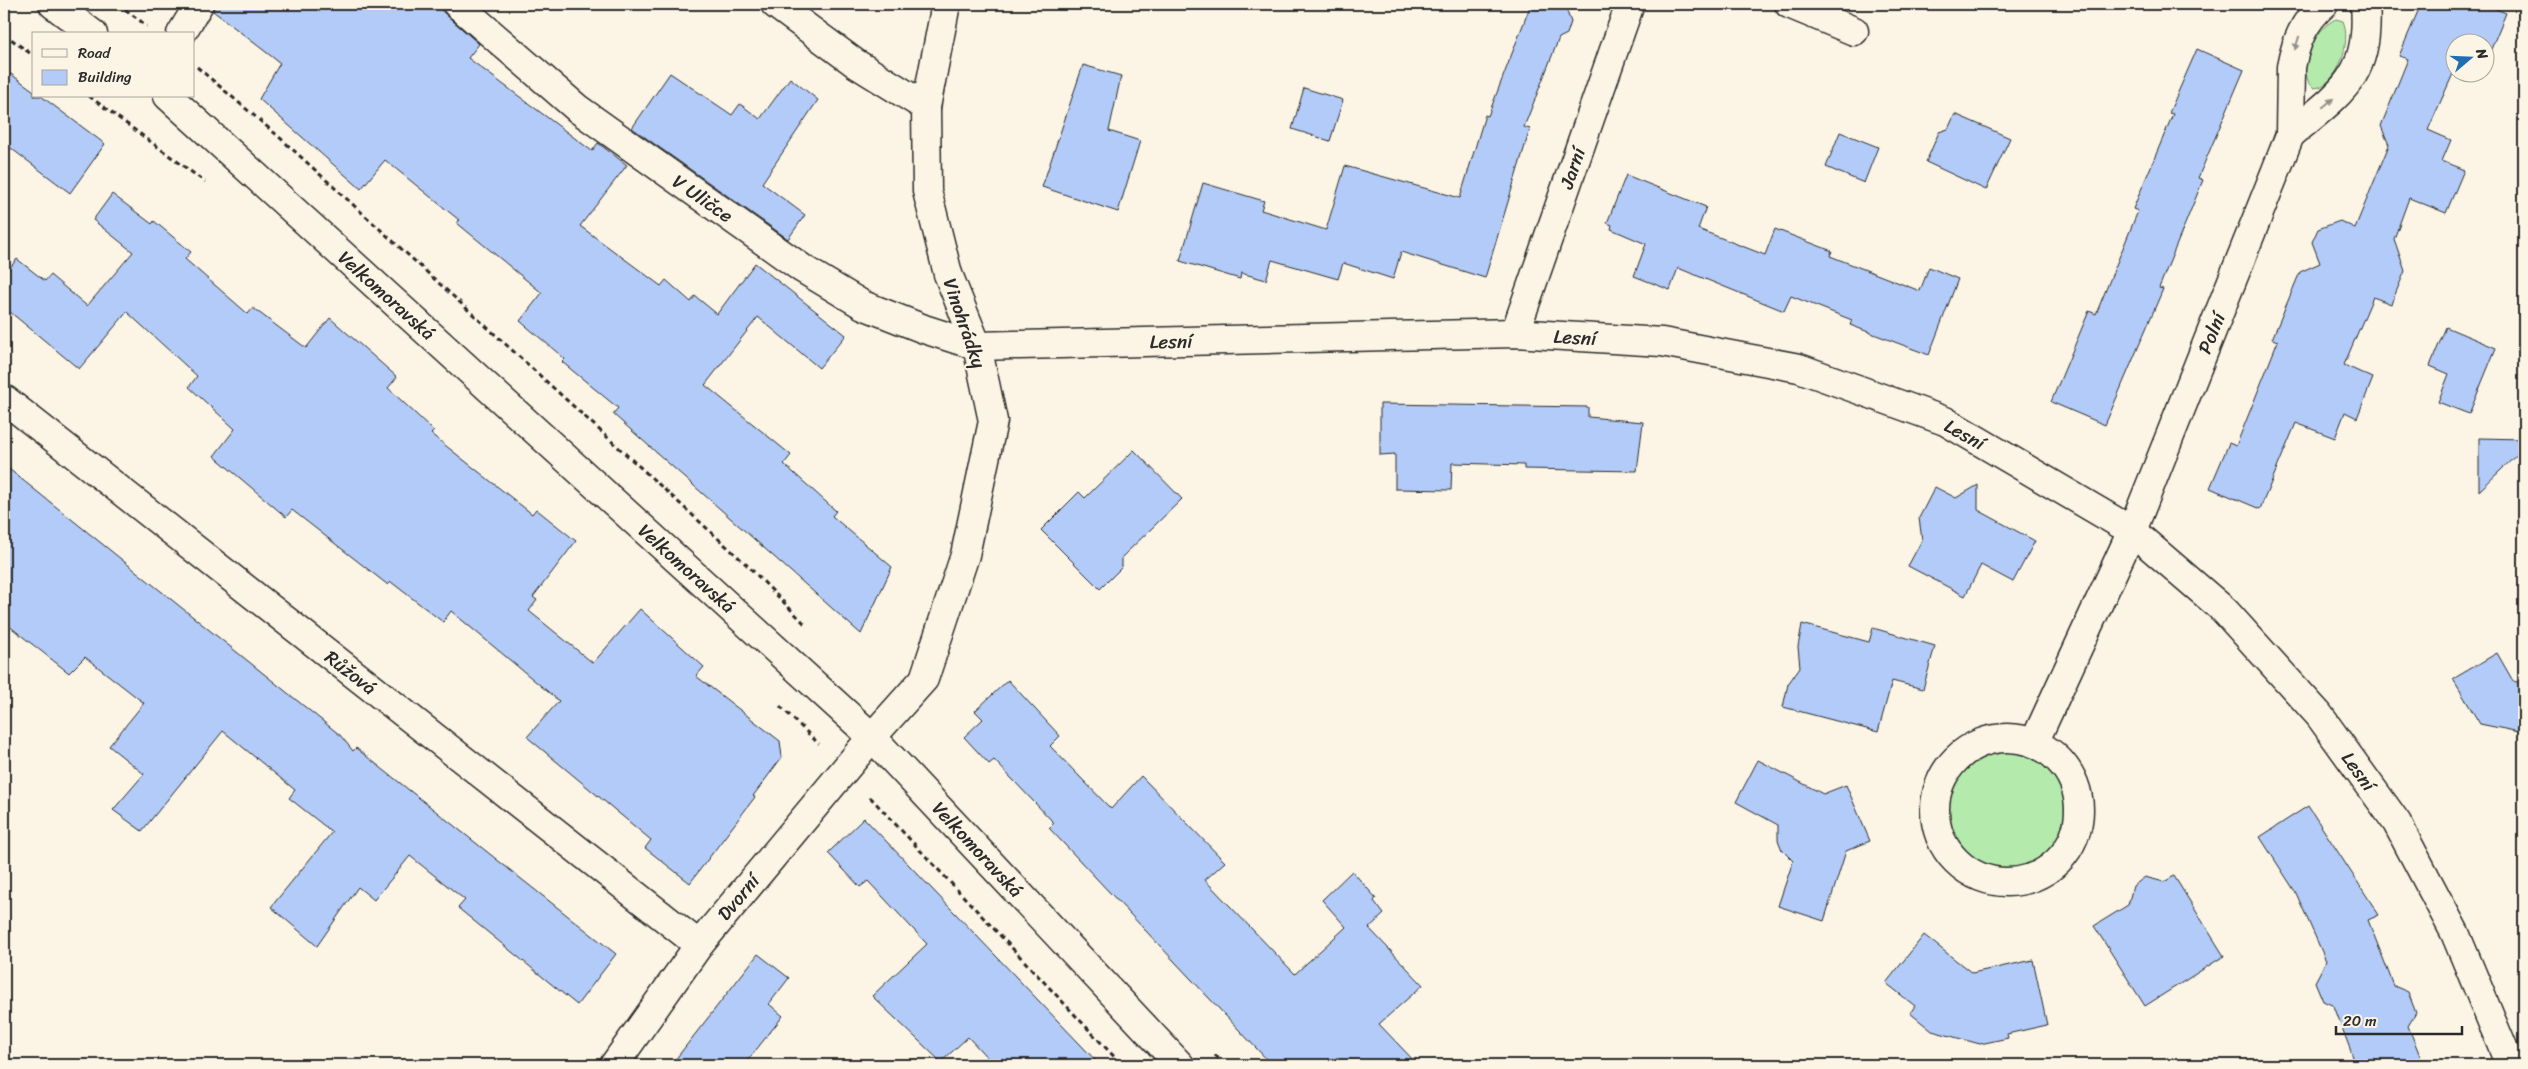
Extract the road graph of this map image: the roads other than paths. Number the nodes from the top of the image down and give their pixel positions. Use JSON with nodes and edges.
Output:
{"nodes":[{"id":1,"x":53,"y":4,"type":"edge"},
{"id":2,"x":199,"y":4,"type":"edge"},
{"id":3,"x":457,"y":4,"type":"edge"},
{"id":4,"x":775,"y":4,"type":"edge"},
{"id":5,"x":946,"y":4,"type":"edge"},
{"id":6,"x":1630,"y":4,"type":"edge"},
{"id":7,"x":1790,"y":4,"type":"edge"},
{"id":8,"x":2324,"y":4,"type":"edge"},
{"id":9,"x":2365,"y":4,"type":"edge"},
{"id":10,"x":90,"y":32,"type":"edge"},
{"id":11,"x":182,"y":32,"type":"edge"},
{"id":12,"x":1854,"y":32,"type":"dead end"},
{"id":13,"x":170,"y":98,"type":"edge"},
{"id":14,"x":926,"y":107,"type":"junction"},
{"id":15,"x":2290,"y":134,"type":"junction"},
{"id":16,"x":1515,"y":333,"type":"junction"},
{"id":17,"x":977,"y":346,"type":"junction"},
{"id":18,"x":4,"y":399,"type":"edge"},
{"id":19,"x":2132,"y":531,"type":"junction"},
{"id":20,"x":872,"y":737,"type":"junction"},
{"id":21,"x":2034,"y":743,"type":"junction"},
{"id":22,"x":699,"y":945,"type":"junction"},
{"id":23,"x":614,"y":1065,"type":"edge"},
{"id":24,"x":1180,"y":1065,"type":"edge"},
{"id":25,"x":2510,"y":1065,"type":"edge"}],
"edges":[{"from":1,"to":10,"type":"street"},
{"from":2,"to":11,"type":"street"},
{"from":3,"to":17,"type":"street","name":"V Uličce"},
{"from":4,"to":14,"type":"street"},
{"from":5,"to":14,"type":"street","name":"Vinohrádky"},
{"from":6,"to":16,"type":"street","name":"Jarní"},
{"from":7,"to":12,"type":"street"},
{"from":8,"to":15,"type":"street","name":"Polní","one_way":true},
{"from":15,"to":9,"type":"street","name":"Polní","one_way":true},
{"from":13,"to":20,"type":"street","name":"Velkomoravská"},
{"from":14,"to":17,"type":"street","name":"Vinohrádky"},
{"from":15,"to":19,"type":"street","name":"Polní"},
{"from":16,"to":17,"type":"street","name":"Lesní"},
{"from":16,"to":19,"type":"street","name":"Lesní"},
{"from":17,"to":20,"type":"street","name":"Vinohrádky"},
{"from":18,"to":22,"type":"street","name":"Růžová"},
{"from":19,"to":21,"type":"street"},
{"from":19,"to":25,"type":"street","name":"Lesní"},
{"from":20,"to":22,"type":"street","name":"Dvorní"},
{"from":20,"to":24,"type":"street","name":"Velkomoravská"},
{"from":21,"to":21,"type":"street"},
{"from":22,"to":23,"type":"street","name":"Dvorní"}]}
